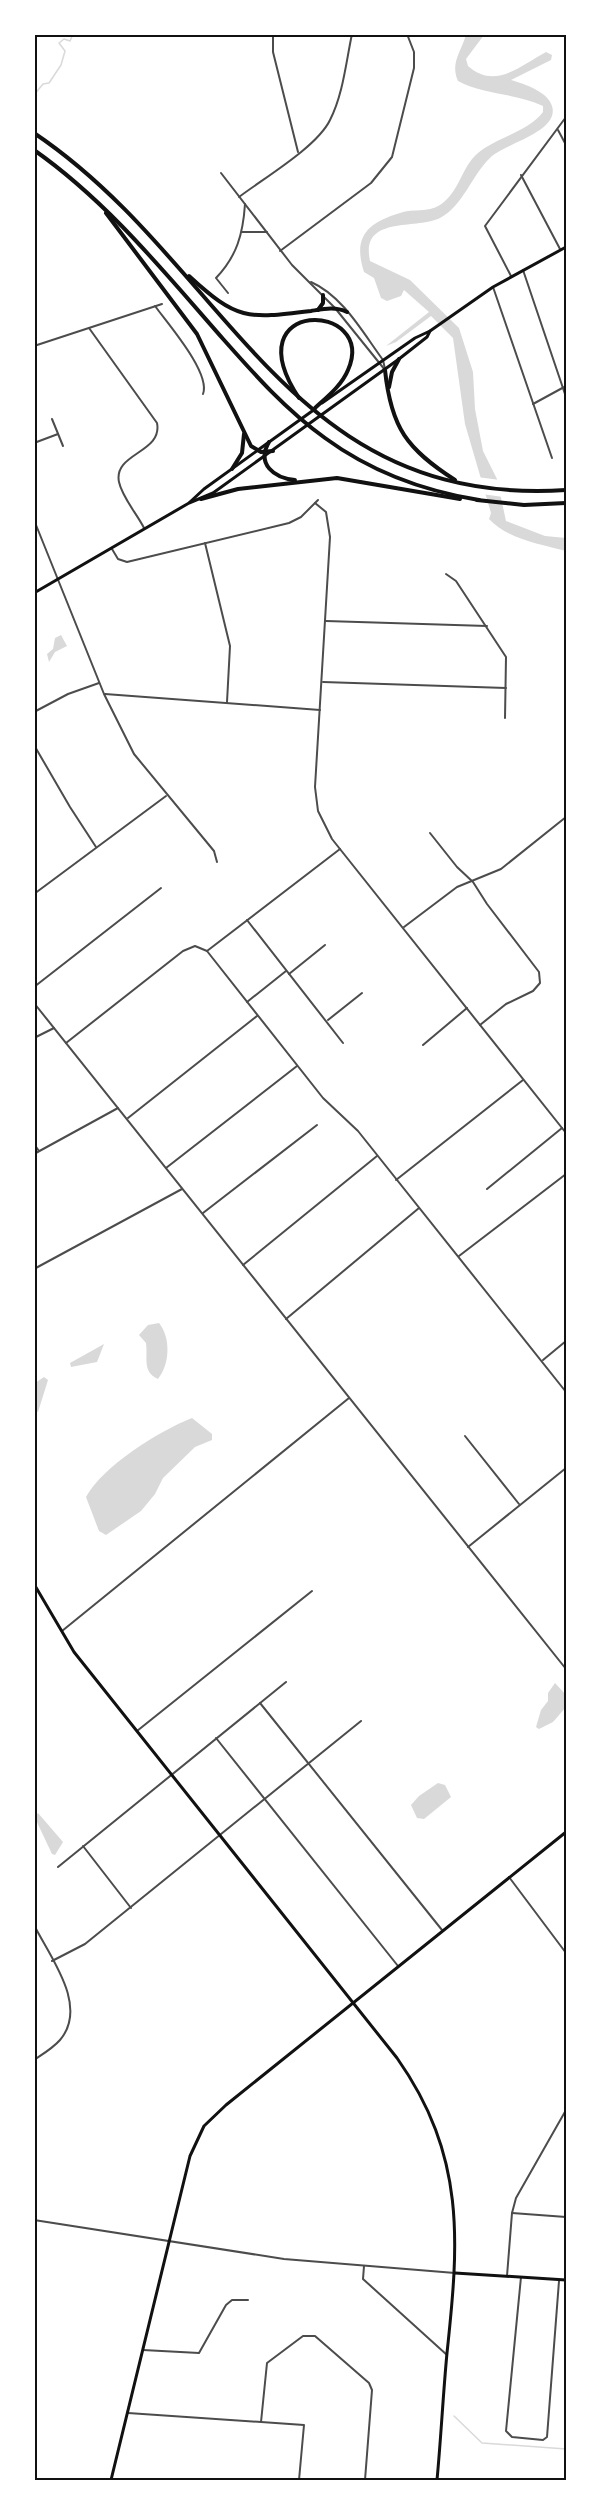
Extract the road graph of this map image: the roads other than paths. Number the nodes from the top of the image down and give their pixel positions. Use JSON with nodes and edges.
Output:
{"nodes":[{"id":1,"x":273,"y":34,"type":"edge"},
{"id":2,"x":352,"y":34,"type":"edge"},
{"id":3,"x":407,"y":34,"type":"edge"},
{"id":4,"x":567,"y":117,"type":"edge"},
{"id":5,"x":558,"y":130,"type":"junction"},
{"id":6,"x":34,"y":133,"type":"edge"},
{"id":7,"x":567,"y":145,"type":"edge"},
{"id":8,"x":34,"y":150,"type":"edge"},
{"id":9,"x":298,"y":153,"type":"junction"},
{"id":10,"x":221,"y":173,"type":"dead end"},
{"id":11,"x":521,"y":175,"type":"junction"},
{"id":12,"x":239,"y":197,"type":"junction"},
{"id":13,"x":94,"y":198,"type":"junction"},
{"id":14,"x":245,"y":204,"type":"junction"},
{"id":15,"x":242,"y":232,"type":"junction"},
{"id":16,"x":267,"y":232,"type":"junction"},
{"id":17,"x":567,"y":247,"type":"edge"},
{"id":18,"x":560,"y":250,"type":"junction"},
{"id":19,"x":280,"y":251,"type":"junction"},
{"id":20,"x":173,"y":261,"type":"junction"},
{"id":21,"x":523,"y":270,"type":"junction"},
{"id":22,"x":511,"y":276,"type":"junction"},
{"id":23,"x":308,"y":281,"type":"junction"},
{"id":24,"x":493,"y":287,"type":"junction"},
{"id":25,"x":228,"y":293,"type":"dead end"},
{"id":26,"x":323,"y":295,"type":"junction"},
{"id":27,"x":162,"y":304,"type":"dead end"},
{"id":28,"x":155,"y":306,"type":"junction"},
{"id":29,"x":335,"y":308,"type":"junction"},
{"id":30,"x":318,"y":310,"type":"junction"},
{"id":31,"x":347,"y":312,"type":"junction"},
{"id":32,"x":89,"y":328,"type":"junction"},
{"id":33,"x":430,"y":332,"type":"junction"},
{"id":34,"x":34,"y":346,"type":"edge"},
{"id":35,"x":399,"y":359,"type":"junction"},
{"id":36,"x":383,"y":360,"type":"junction"},
{"id":37,"x":378,"y":363,"type":"junction"},
{"id":38,"x":385,"y":370,"type":"junction"},
{"id":39,"x":565,"y":387,"type":"edge"},
{"id":40,"x":203,"y":394,"type":"dead end"},
{"id":41,"x":388,"y":394,"type":"junction"},
{"id":42,"x":296,"y":395,"type":"junction"},
{"id":43,"x":567,"y":397,"type":"edge"},
{"id":44,"x":533,"y":404,"type":"junction"},
{"id":45,"x":315,"y":408,"type":"junction"},
{"id":46,"x":52,"y":419,"type":"dead end"},
{"id":47,"x":243,"y":430,"type":"junction"},
{"id":48,"x":58,"y":434,"type":"junction"},
{"id":49,"x":269,"y":442,"type":"junction"},
{"id":50,"x":34,"y":443,"type":"edge"},
{"id":51,"x":63,"y":446,"type":"dead end"},
{"id":52,"x":257,"y":451,"type":"junction"},
{"id":53,"x":273,"y":451,"type":"joint"},
{"id":54,"x":264,"y":455,"type":"junction"},
{"id":55,"x":552,"y":458,"type":"dead end"},
{"id":56,"x":232,"y":469,"type":"junction"},
{"id":57,"x":302,"y":481,"type":"junction"},
{"id":58,"x":459,"y":482,"type":"junction"},
{"id":59,"x":567,"y":490,"type":"edge"},
{"id":60,"x":201,"y":499,"type":"junction"},
{"id":61,"x":479,"y":500,"type":"junction"},
{"id":62,"x":189,"y":503,"type":"junction"},
{"id":63,"x":567,"y":503,"type":"edge"},
{"id":64,"x":34,"y":520,"type":"edge"},
{"id":65,"x":145,"y":530,"type":"junction"},
{"id":66,"x":205,"y":543,"type":"junction"},
{"id":67,"x":112,"y":549,"type":"junction"},
{"id":68,"x":446,"y":574,"type":"dead end"},
{"id":69,"x":58,"y":579,"type":"junction"},
{"id":70,"x":34,"y":593,"type":"edge"},
{"id":71,"x":326,"y":621,"type":"junction"},
{"id":72,"x":487,"y":626,"type":"junction"},
{"id":73,"x":322,"y":682,"type":"junction"},
{"id":74,"x":99,"y":683,"type":"junction"},
{"id":75,"x":506,"y":688,"type":"junction"},
{"id":76,"x":104,"y":694,"type":"junction"},
{"id":77,"x":227,"y":702,"type":"junction"},
{"id":78,"x":320,"y":710,"type":"junction"},
{"id":79,"x":34,"y":712,"type":"edge"},
{"id":80,"x":505,"y":718,"type":"dead end"},
{"id":81,"x":34,"y":745,"type":"edge"},
{"id":82,"x":166,"y":796,"type":"junction"},
{"id":83,"x":567,"y":817,"type":"edge"},
{"id":84,"x":430,"y":833,"type":"dead end"},
{"id":85,"x":97,"y":848,"type":"junction"},
{"id":86,"x":340,"y":849,"type":"junction"},
{"id":87,"x":218,"y":862,"type":"dead end"},
{"id":88,"x":473,"y":882,"type":"junction"},
{"id":89,"x":161,"y":888,"type":"dead end"},
{"id":90,"x":34,"y":894,"type":"edge"},
{"id":91,"x":247,"y":920,"type":"junction"},
{"id":92,"x":403,"y":928,"type":"junction"},
{"id":93,"x":325,"y":945,"type":"dead end"},
{"id":94,"x":207,"y":951,"type":"junction"},
{"id":95,"x":288,"y":973,"type":"junction"},
{"id":96,"x":34,"y":987,"type":"edge"},
{"id":97,"x":362,"y":993,"type":"dead end"},
{"id":98,"x":247,"y":1002,"type":"junction"},
{"id":99,"x":34,"y":1003,"type":"edge"},
{"id":100,"x":467,"y":1008,"type":"junction"},
{"id":101,"x":257,"y":1016,"type":"junction"},
{"id":102,"x":327,"y":1020,"type":"junction"},
{"id":103,"x":480,"y":1025,"type":"junction"},
{"id":104,"x":54,"y":1028,"type":"junction"},
{"id":105,"x":34,"y":1038,"type":"edge"},
{"id":106,"x":66,"y":1042,"type":"junction"},
{"id":107,"x":343,"y":1043,"type":"dead end"},
{"id":108,"x":423,"y":1045,"type":"dead end"},
{"id":109,"x":297,"y":1066,"type":"junction"},
{"id":110,"x":523,"y":1080,"type":"junction"},
{"id":111,"x":118,"y":1108,"type":"junction"},
{"id":112,"x":127,"y":1119,"type":"junction"},
{"id":113,"x":317,"y":1125,"type":"dead end"},
{"id":114,"x":562,"y":1128,"type":"junction"},
{"id":115,"x":567,"y":1133,"type":"edge"},
{"id":116,"x":34,"y":1144,"type":"edge"},
{"id":117,"x":39,"y":1151,"type":"junction"},
{"id":118,"x":34,"y":1154,"type":"edge"},
{"id":119,"x":376,"y":1155,"type":"junction"},
{"id":120,"x":166,"y":1168,"type":"junction"},
{"id":121,"x":567,"y":1174,"type":"edge"},
{"id":122,"x":396,"y":1180,"type":"junction"},
{"id":123,"x":182,"y":1189,"type":"junction"},
{"id":124,"x":488,"y":1190,"type":"dead end"},
{"id":125,"x":419,"y":1208,"type":"junction"},
{"id":126,"x":202,"y":1214,"type":"junction"},
{"id":127,"x":458,"y":1257,"type":"junction"},
{"id":128,"x":243,"y":1265,"type":"junction"},
{"id":129,"x":34,"y":1269,"type":"edge"},
{"id":130,"x":286,"y":1319,"type":"junction"},
{"id":131,"x":567,"y":1341,"type":"edge"},
{"id":132,"x":542,"y":1361,"type":"junction"},
{"id":133,"x":567,"y":1392,"type":"edge"},
{"id":134,"x":349,"y":1398,"type":"junction"},
{"id":135,"x":465,"y":1436,"type":"dead end"},
{"id":136,"x":567,"y":1468,"type":"edge"},
{"id":137,"x":520,"y":1505,"type":"junction"},
{"id":138,"x":468,"y":1547,"type":"junction"},
{"id":139,"x":34,"y":1584,"type":"edge"},
{"id":140,"x":312,"y":1591,"type":"dead end"},
{"id":141,"x":61,"y":1632,"type":"junction"},
{"id":142,"x":567,"y":1669,"type":"edge"},
{"id":143,"x":286,"y":1682,"type":"dead end"},
{"id":144,"x":260,"y":1703,"type":"junction"},
{"id":145,"x":362,"y":1721,"type":"dead end"},
{"id":146,"x":137,"y":1731,"type":"junction"},
{"id":147,"x":216,"y":1738,"type":"junction"},
{"id":148,"x":310,"y":1765,"type":"junction"},
{"id":149,"x":172,"y":1775,"type":"junction"},
{"id":150,"x":266,"y":1800,"type":"junction"},
{"id":151,"x":567,"y":1832,"type":"edge"},
{"id":152,"x":221,"y":1836,"type":"junction"},
{"id":153,"x":83,"y":1846,"type":"junction"},
{"id":154,"x":58,"y":1867,"type":"dead end"},
{"id":155,"x":509,"y":1877,"type":"junction"},
{"id":156,"x":131,"y":1908,"type":"junction"},
{"id":157,"x":34,"y":1925,"type":"edge"},
{"id":158,"x":442,"y":1930,"type":"junction"},
{"id":159,"x":567,"y":1953,"type":"edge"},
{"id":160,"x":52,"y":1961,"type":"junction"},
{"id":161,"x":398,"y":1966,"type":"junction"},
{"id":162,"x":354,"y":2003,"type":"junction"},
{"id":163,"x":34,"y":2060,"type":"edge"},
{"id":164,"x":567,"y":2110,"type":"edge"},
{"id":165,"x":512,"y":2213,"type":"junction"},
{"id":166,"x":567,"y":2217,"type":"edge"},
{"id":167,"x":34,"y":2220,"type":"edge"},
{"id":168,"x":169,"y":2242,"type":"junction"},
{"id":169,"x":364,"y":2266,"type":"junction"},
{"id":170,"x":455,"y":2273,"type":"junction"},
{"id":171,"x":507,"y":2276,"type":"junction"},
{"id":172,"x":520,"y":2277,"type":"junction"},
{"id":173,"x":559,"y":2280,"type":"junction"},
{"id":174,"x":567,"y":2280,"type":"edge"},
{"id":175,"x":248,"y":2300,"type":"dead end"},
{"id":176,"x":143,"y":2350,"type":"junction"},
{"id":177,"x":447,"y":2355,"type":"junction"},
{"id":178,"x":128,"y":2413,"type":"junction"},
{"id":179,"x":261,"y":2422,"type":"junction"},
{"id":180,"x":111,"y":2481,"type":"edge"},
{"id":181,"x":299,"y":2481,"type":"edge"},
{"id":182,"x":365,"y":2481,"type":"edge"},
{"id":183,"x":437,"y":2481,"type":"edge"}],
"edges":[{"from":1,"to":9,"type":"street"},
{"from":2,"to":9,"type":"street"},
{"from":3,"to":19,"type":"street"},
{"from":4,"to":5,"type":"street"},
{"from":5,"to":7,"type":"street"},
{"from":5,"to":11,"type":"street"},
{"from":6,"to":20,"type":"highway"},
{"from":8,"to":13,"type":"highway"},
{"from":9,"to":12,"type":"street"},
{"from":10,"to":12,"type":"street"},
{"from":11,"to":18,"type":"street"},
{"from":11,"to":22,"type":"street"},
{"from":12,"to":14,"type":"street"},
{"from":13,"to":47,"type":"highway"},
{"from":13,"to":61,"type":"highway"},
{"from":14,"to":15,"type":"street"},
{"from":14,"to":16,"type":"street"},
{"from":15,"to":16,"type":"street"},
{"from":15,"to":25,"type":"street"},
{"from":16,"to":19,"type":"street"},
{"from":17,"to":18,"type":"main road"},
{"from":18,"to":21,"type":"main road"},
{"from":19,"to":23,"type":"street"},
{"from":20,"to":30,"type":"highway"},
{"from":20,"to":42,"type":"highway"},
{"from":21,"to":22,"type":"main road"},
{"from":21,"to":39,"type":"street"},
{"from":22,"to":24,"type":"main road"},
{"from":23,"to":26,"type":"street"},
{"from":23,"to":31,"type":"street"},
{"from":24,"to":33,"type":"main road"},
{"from":24,"to":44,"type":"street"},
{"from":26,"to":29,"type":"street"},
{"from":26,"to":30,"type":"highway"},
{"from":27,"to":28,"type":"street"},
{"from":28,"to":32,"type":"street"},
{"from":28,"to":40,"type":"street"},
{"from":29,"to":30,"type":"highway"},
{"from":29,"to":31,"type":"highway"},
{"from":29,"to":37,"type":"street"},
{"from":31,"to":36,"type":"street"},
{"from":32,"to":34,"type":"street"},
{"from":32,"to":65,"type":"street"},
{"from":33,"to":35,"type":"main road"},
{"from":33,"to":36,"type":"main road"},
{"from":35,"to":38,"type":"main road"},
{"from":35,"to":41,"type":"highway"},
{"from":36,"to":37,"type":"main road"},
{"from":36,"to":38,"type":"street"},
{"from":37,"to":38,"type":"street"},
{"from":37,"to":45,"type":"main road"},
{"from":38,"to":41,"type":"highway"},
{"from":38,"to":53,"type":"main road"},
{"from":39,"to":43,"type":"street"},
{"from":39,"to":44,"type":"street"},
{"from":41,"to":58,"type":"highway"},
{"from":42,"to":45,"type":"highway"},
{"from":42,"to":58,"type":"highway"},
{"from":44,"to":55,"type":"street"},
{"from":45,"to":49,"type":"main road"},
{"from":46,"to":48,"type":"street"},
{"from":47,"to":52,"type":"highway"},
{"from":47,"to":56,"type":"highway"},
{"from":48,"to":50,"type":"street"},
{"from":48,"to":51,"type":"street"},
{"from":49,"to":52,"type":"main road"},
{"from":49,"to":54,"type":"highway"},
{"from":52,"to":54,"type":"highway"},
{"from":52,"to":56,"type":"main road"},
{"from":53,"to":54,"type":"highway"},
{"from":54,"to":57,"type":"highway"},
{"from":54,"to":60,"type":"main road"},
{"from":56,"to":62,"type":"main road"},
{"from":57,"to":60,"type":"highway"},
{"from":57,"to":61,"type":"highway"},
{"from":58,"to":59,"type":"highway"},
{"from":60,"to":62,"type":"main road"},
{"from":61,"to":63,"type":"highway"},
{"from":62,"to":65,"type":"main road"},
{"from":64,"to":69,"type":"street"},
{"from":65,"to":67,"type":"main road"},
{"from":66,"to":67,"type":"street"},
{"from":66,"to":71,"type":"street"},
{"from":66,"to":77,"type":"street"},
{"from":67,"to":69,"type":"main road"},
{"from":68,"to":72,"type":"street"},
{"from":69,"to":70,"type":"main road"},
{"from":69,"to":74,"type":"street"},
{"from":71,"to":72,"type":"street"},
{"from":71,"to":73,"type":"street"},
{"from":72,"to":75,"type":"street"},
{"from":73,"to":75,"type":"street"},
{"from":73,"to":78,"type":"street"},
{"from":74,"to":76,"type":"street"},
{"from":74,"to":79,"type":"street"},
{"from":75,"to":80,"type":"street"},
{"from":76,"to":77,"type":"street"},
{"from":76,"to":82,"type":"street"},
{"from":77,"to":78,"type":"street"},
{"from":78,"to":86,"type":"street"},
{"from":81,"to":85,"type":"street"},
{"from":82,"to":85,"type":"street"},
{"from":82,"to":87,"type":"street"},
{"from":83,"to":88,"type":"street"},
{"from":84,"to":88,"type":"street"},
{"from":85,"to":90,"type":"street"},
{"from":86,"to":91,"type":"street"},
{"from":86,"to":92,"type":"street"},
{"from":88,"to":92,"type":"street"},
{"from":88,"to":103,"type":"street"},
{"from":89,"to":96,"type":"street"},
{"from":91,"to":94,"type":"street"},
{"from":91,"to":95,"type":"street"},
{"from":92,"to":100,"type":"street"},
{"from":93,"to":95,"type":"street"},
{"from":94,"to":98,"type":"street"},
{"from":94,"to":106,"type":"street"},
{"from":95,"to":98,"type":"street"},
{"from":95,"to":102,"type":"street"},
{"from":97,"to":102,"type":"street"},
{"from":98,"to":101,"type":"street"},
{"from":99,"to":104,"type":"street"},
{"from":100,"to":103,"type":"street"},
{"from":100,"to":108,"type":"street"},
{"from":101,"to":109,"type":"street"},
{"from":101,"to":112,"type":"street"},
{"from":102,"to":107,"type":"street"},
{"from":103,"to":110,"type":"street"},
{"from":104,"to":105,"type":"street"},
{"from":104,"to":106,"type":"street"},
{"from":106,"to":111,"type":"street"},
{"from":109,"to":119,"type":"street"},
{"from":109,"to":120,"type":"street"},
{"from":110,"to":114,"type":"street"},
{"from":110,"to":122,"type":"street"},
{"from":111,"to":112,"type":"street"},
{"from":111,"to":117,"type":"street"},
{"from":112,"to":120,"type":"street"},
{"from":113,"to":126,"type":"street"},
{"from":114,"to":115,"type":"street"},
{"from":114,"to":124,"type":"street"},
{"from":116,"to":117,"type":"street"},
{"from":117,"to":118,"type":"street"},
{"from":119,"to":122,"type":"street"},
{"from":119,"to":128,"type":"street"},
{"from":120,"to":123,"type":"street"},
{"from":121,"to":127,"type":"street"},
{"from":122,"to":125,"type":"street"},
{"from":123,"to":126,"type":"street"},
{"from":123,"to":129,"type":"street"},
{"from":125,"to":127,"type":"street"},
{"from":125,"to":130,"type":"street"},
{"from":126,"to":128,"type":"street"},
{"from":127,"to":132,"type":"street"},
{"from":128,"to":130,"type":"street"},
{"from":130,"to":134,"type":"street"},
{"from":131,"to":132,"type":"street"},
{"from":132,"to":133,"type":"street"},
{"from":134,"to":138,"type":"street"},
{"from":134,"to":141,"type":"street"},
{"from":135,"to":137,"type":"street"},
{"from":136,"to":137,"type":"street"},
{"from":137,"to":138,"type":"street"},
{"from":138,"to":142,"type":"street"},
{"from":139,"to":141,"type":"main road"},
{"from":140,"to":146,"type":"street"},
{"from":141,"to":146,"type":"main road"},
{"from":143,"to":144,"type":"street"},
{"from":144,"to":147,"type":"street"},
{"from":144,"to":148,"type":"street"},
{"from":145,"to":148,"type":"street"},
{"from":146,"to":149,"type":"main road"},
{"from":147,"to":149,"type":"street"},
{"from":147,"to":150,"type":"street"},
{"from":148,"to":150,"type":"street"},
{"from":148,"to":158,"type":"street"},
{"from":149,"to":152,"type":"main road"},
{"from":149,"to":153,"type":"street"},
{"from":150,"to":152,"type":"street"},
{"from":150,"to":161,"type":"street"},
{"from":151,"to":155,"type":"main road"},
{"from":152,"to":156,"type":"street"},
{"from":152,"to":162,"type":"main road"},
{"from":153,"to":154,"type":"street"},
{"from":153,"to":156,"type":"street"},
{"from":155,"to":158,"type":"main road"},
{"from":155,"to":159,"type":"street"},
{"from":156,"to":160,"type":"street"},
{"from":157,"to":160,"type":"street"},
{"from":158,"to":161,"type":"main road"},
{"from":160,"to":163,"type":"street"},
{"from":161,"to":162,"type":"main road"},
{"from":162,"to":168,"type":"main road"},
{"from":162,"to":170,"type":"main road"},
{"from":164,"to":165,"type":"street"},
{"from":165,"to":166,"type":"street"},
{"from":165,"to":171,"type":"street"},
{"from":167,"to":168,"type":"street"},
{"from":168,"to":169,"type":"street"},
{"from":168,"to":176,"type":"main road"},
{"from":169,"to":170,"type":"street"},
{"from":169,"to":177,"type":"street"},
{"from":170,"to":171,"type":"main road"},
{"from":170,"to":177,"type":"main road"},
{"from":171,"to":172,"type":"main road"},
{"from":172,"to":173,"type":"main road"},
{"from":172,"to":173,"type":"street"},
{"from":173,"to":174,"type":"main road"},
{"from":175,"to":176,"type":"street"},
{"from":176,"to":178,"type":"main road"},
{"from":177,"to":183,"type":"main road"},
{"from":178,"to":179,"type":"street"},
{"from":178,"to":180,"type":"main road"},
{"from":179,"to":181,"type":"street"},
{"from":179,"to":182,"type":"street"}]}
